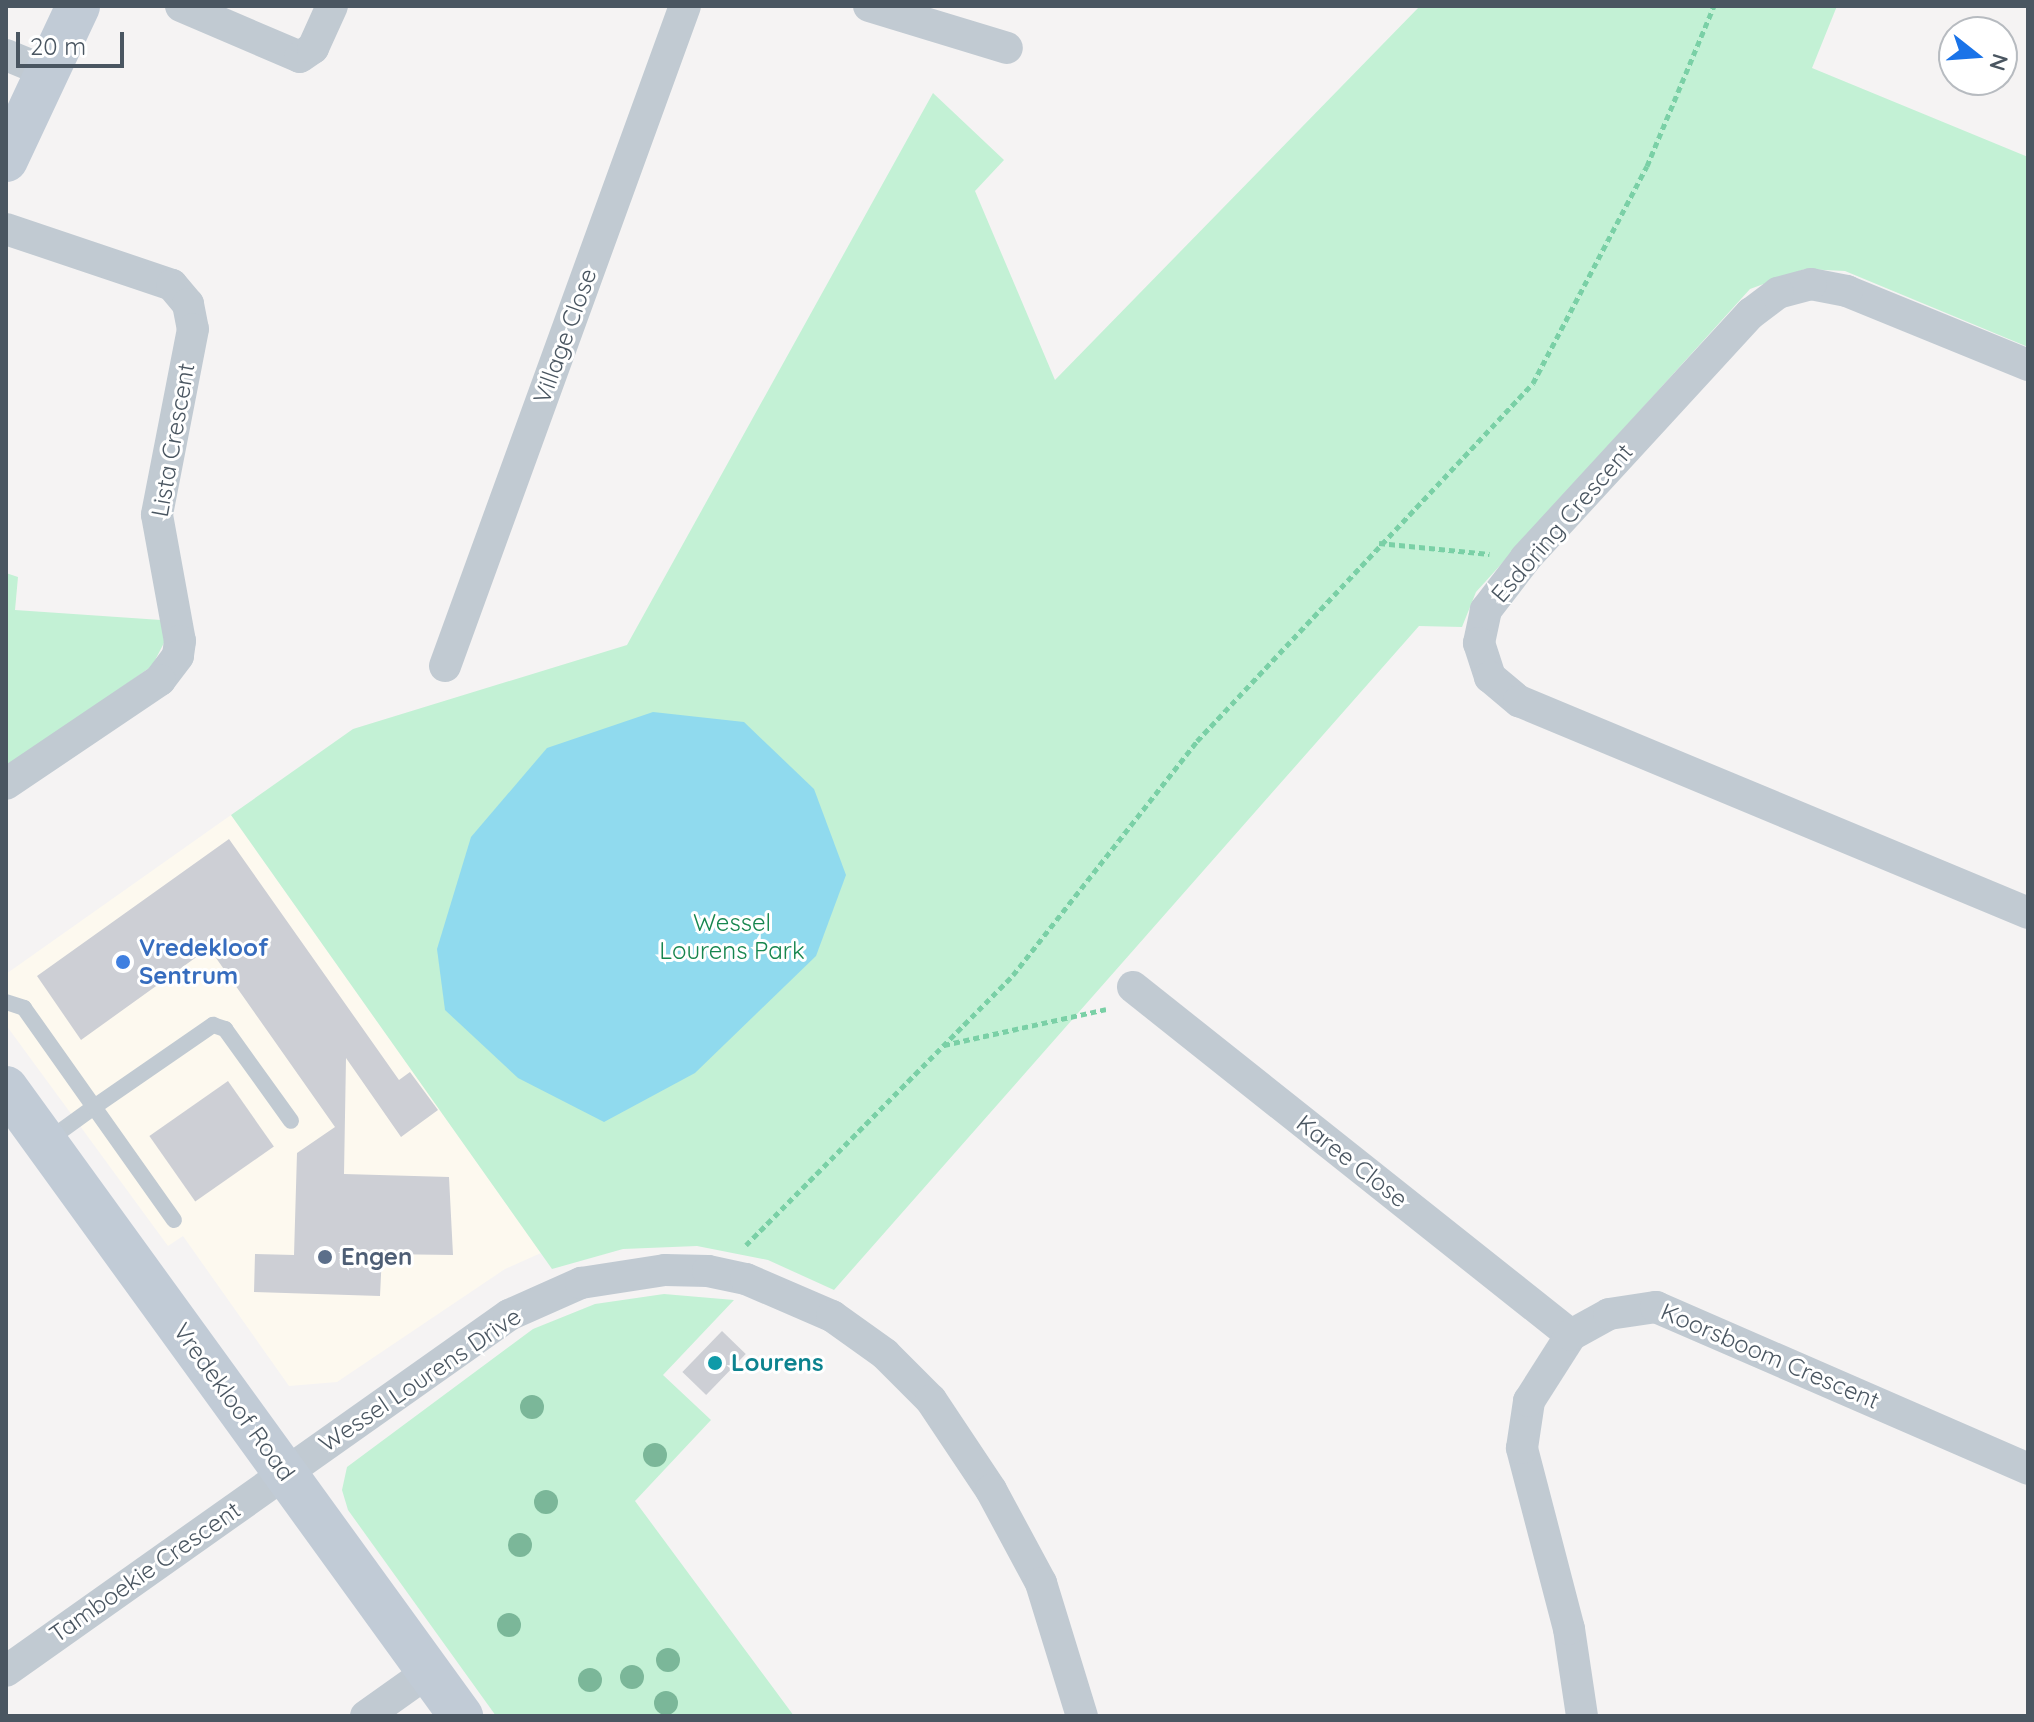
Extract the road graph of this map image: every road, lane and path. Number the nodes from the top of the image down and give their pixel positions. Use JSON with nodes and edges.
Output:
{"nodes":[{"id":1,"x":78,"y":6,"type":"edge"},
{"id":2,"x":181,"y":6,"type":"edge"},
{"id":3,"x":332,"y":6,"type":"edge"},
{"id":4,"x":685,"y":6,"type":"edge"},
{"id":5,"x":869,"y":6,"type":"edge"},
{"id":6,"x":1714,"y":6,"type":"edge"},
{"id":7,"x":1007,"y":48,"type":"dead end"},
{"id":8,"x":6,"y":55,"type":"edge"},
{"id":9,"x":47,"y":72,"type":"junction"},
{"id":10,"x":6,"y":160,"type":"edge"},
{"id":11,"x":6,"y":229,"type":"edge"},
{"id":12,"x":2028,"y":365,"type":"edge"},
{"id":13,"x":1378,"y":543,"type":"junction"},
{"id":14,"x":1526,"y":558,"type":"junction"},
{"id":15,"x":445,"y":666,"type":"dead end"},
{"id":16,"x":6,"y":784,"type":"edge"},
{"id":17,"x":2028,"y":913,"type":"edge"},
{"id":18,"x":1141,"y":994,"type":"joint"},
{"id":19,"x":6,"y":1002,"type":"edge"},
{"id":20,"x":943,"y":1045,"type":"junction"},
{"id":21,"x":6,"y":1088,"type":"edge"},
{"id":22,"x":94,"y":1107,"type":"junction"},
{"id":23,"x":291,"y":1121,"type":"dead end"},
{"id":24,"x":45,"y":1142,"type":"junction"},
{"id":25,"x":174,"y":1220,"type":"dead end"},
{"id":26,"x":718,"y":1273,"type":"junction"},
{"id":27,"x":1571,"y":1335,"type":"junction"},
{"id":28,"x":2028,"y":1469,"type":"edge"},
{"id":29,"x":284,"y":1473,"type":"junction"},
{"id":30,"x":6,"y":1671,"type":"edge"},
{"id":31,"x":428,"y":1672,"type":"junction"},
{"id":32,"x":366,"y":1716,"type":"edge"},
{"id":33,"x":461,"y":1716,"type":"edge"},
{"id":34,"x":1082,"y":1716,"type":"edge"},
{"id":35,"x":1582,"y":1716,"type":"edge"}],
"edges":[{"from":1,"to":9,"type":"street"},
{"from":2,"to":3,"type":"street"},
{"from":4,"to":15,"type":"street","name":"Village Close"},
{"from":5,"to":7,"type":"street"},
{"from":6,"to":13,"type":"path"},
{"from":8,"to":9,"type":"street"},
{"from":9,"to":10,"type":"street"},
{"from":11,"to":16,"type":"street","name":"Lista Crescent"},
{"from":12,"to":14,"type":"street","name":"Esdoring Crescent"},
{"from":13,"to":14,"type":"path"},
{"from":13,"to":20,"type":"path"},
{"from":14,"to":17,"type":"street","name":"Esdoring Crescent"},
{"from":18,"to":20,"type":"path"},
{"from":18,"to":27,"type":"street","name":"Karee Close"},
{"from":19,"to":22,"type":"lane"},
{"from":20,"to":26,"type":"path"},
{"from":21,"to":24,"type":"street","name":"Vredekloof Road"},
{"from":22,"to":23,"type":"lane"},
{"from":22,"to":24,"type":"lane"},
{"from":22,"to":25,"type":"lane"},
{"from":24,"to":29,"type":"street","name":"Vredekloof Road"},
{"from":26,"to":29,"type":"street","name":"Wessel Lourens Drive"},
{"from":26,"to":34,"type":"street","name":"Wessel Lourens Drive"},
{"from":27,"to":28,"type":"street","name":"Koorsboom Crescent"},
{"from":27,"to":35,"type":"street","name":"Koorsboom Crescent"},
{"from":29,"to":30,"type":"street","name":"Tamboekie Crescent"},
{"from":29,"to":31,"type":"street","name":"Vredekloof Road"},
{"from":31,"to":32,"type":"street"},
{"from":31,"to":33,"type":"street","name":"Vredekloof Road"}]}
